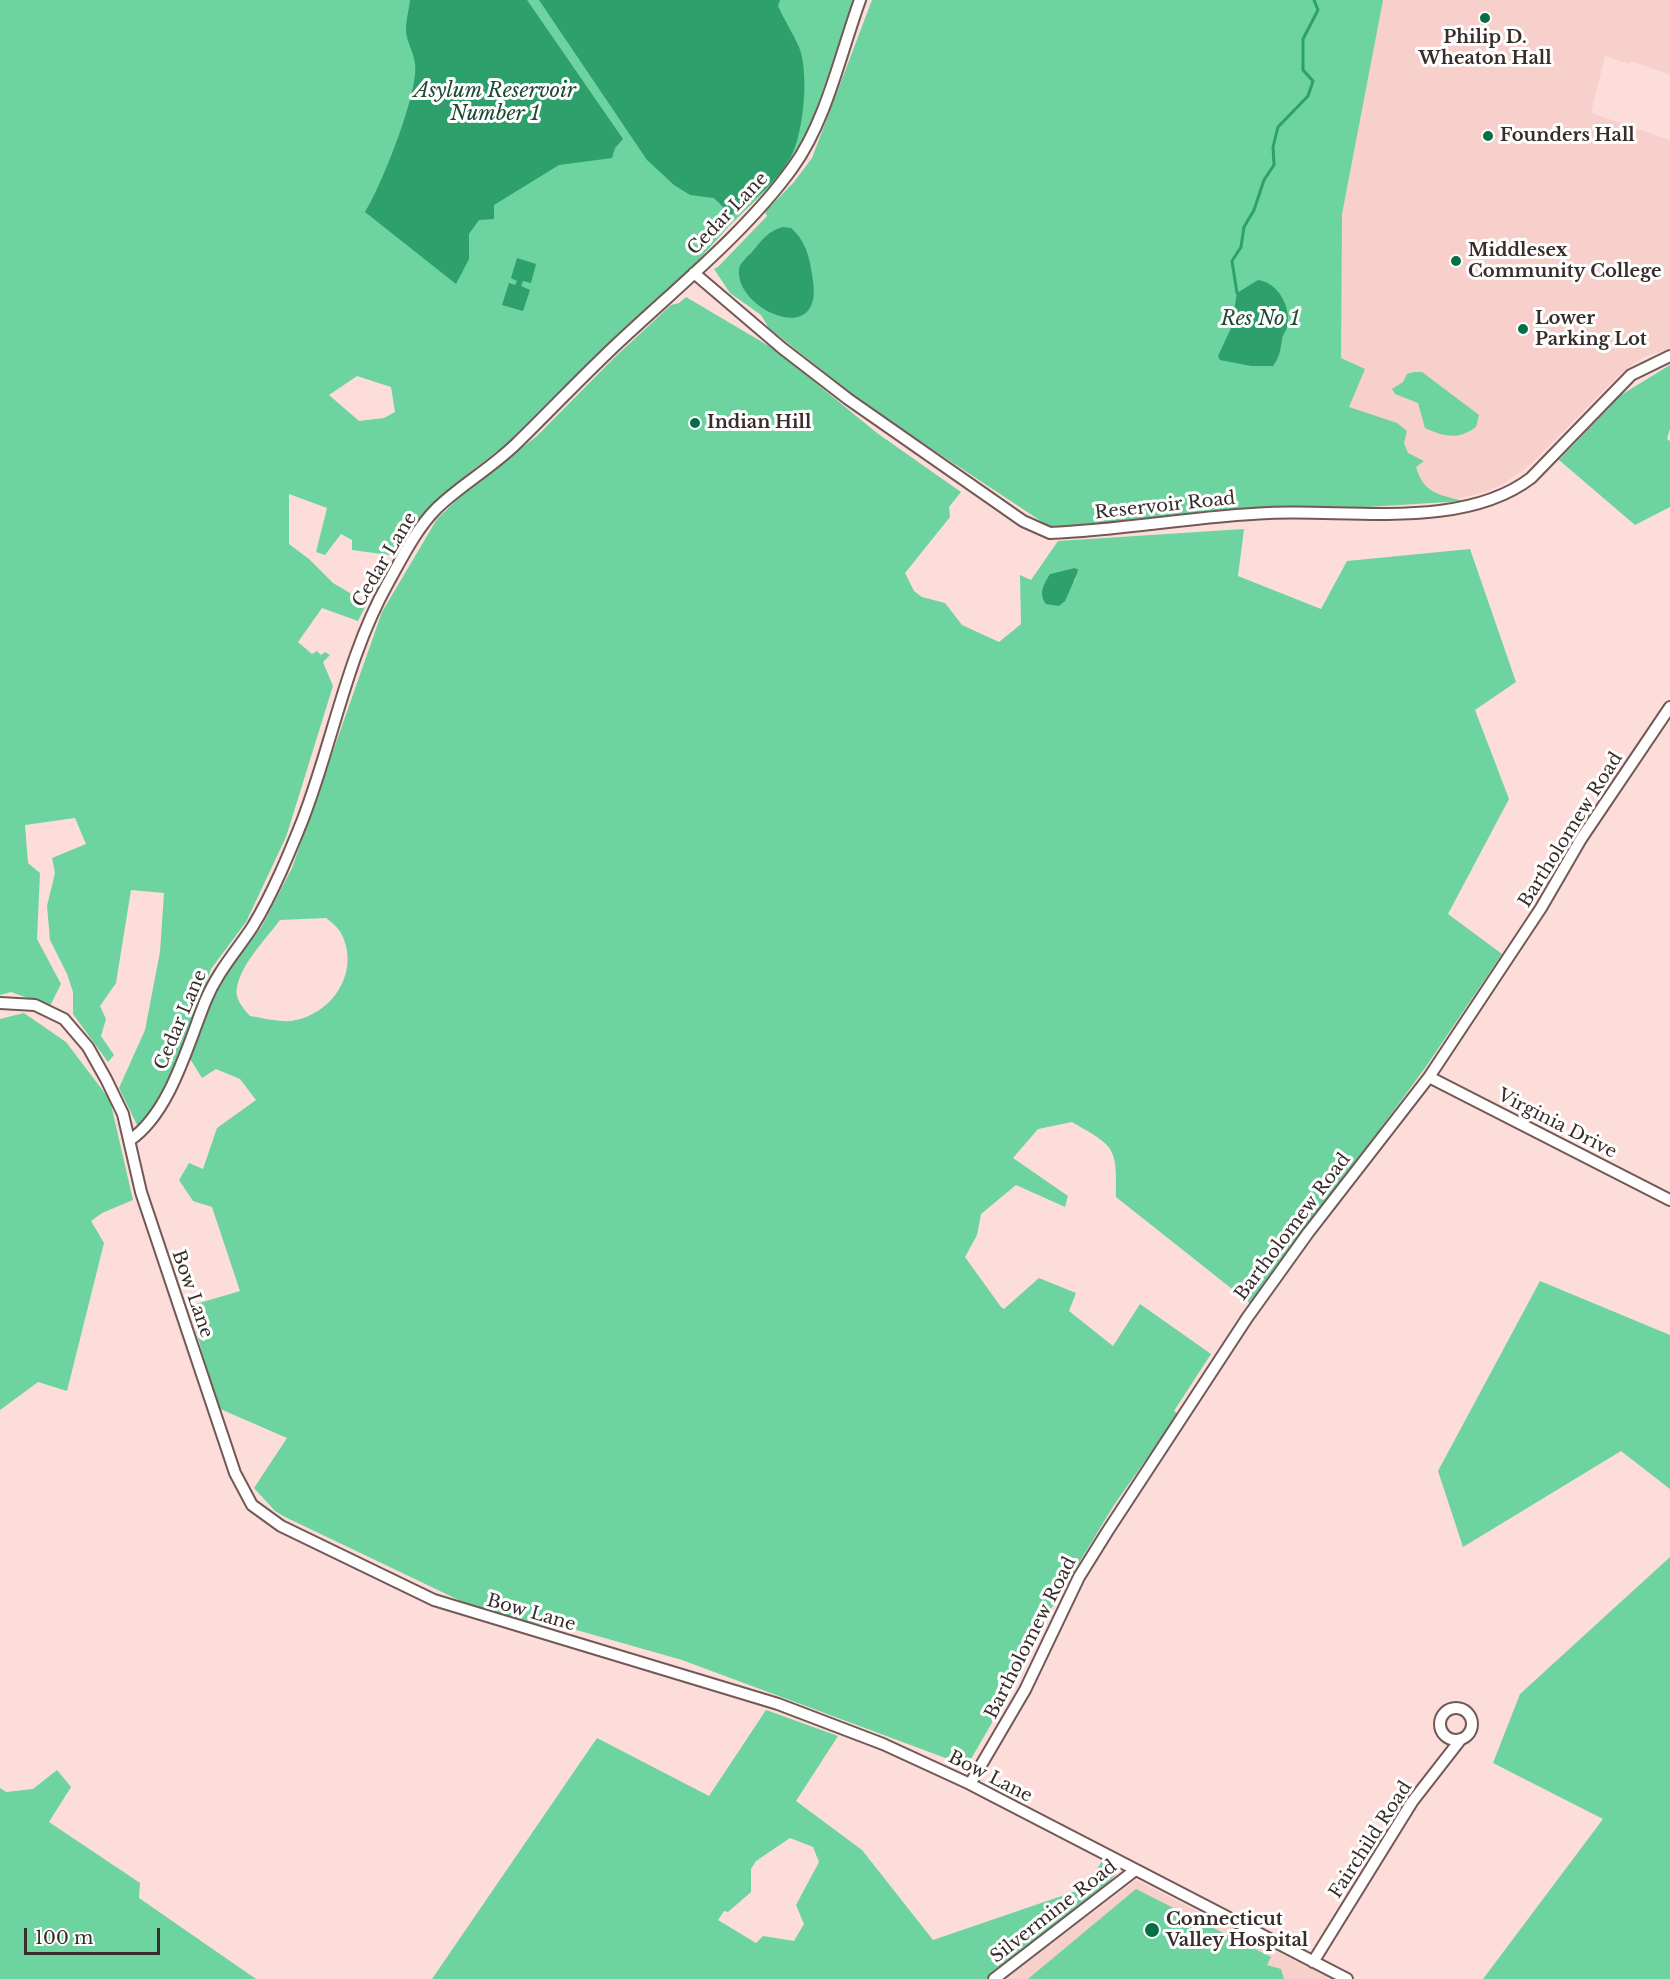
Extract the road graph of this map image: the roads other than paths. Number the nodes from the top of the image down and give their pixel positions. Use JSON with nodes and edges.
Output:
{"nodes":[{"id":1,"x":860,"y":0,"type":"edge"},
{"id":2,"x":694,"y":273,"type":"junction"},
{"id":3,"x":1670,"y":356,"type":"edge"},
{"id":4,"x":1670,"y":707,"type":"edge"},
{"id":5,"x":0,"y":1003,"type":"edge"},
{"id":6,"x":1429,"y":1077,"type":"junction"},
{"id":7,"x":130,"y":1140,"type":"junction"},
{"id":8,"x":1670,"y":1200,"type":"edge"},
{"id":9,"x":1461,"y":1738,"type":"dead end"},
{"id":10,"x":970,"y":1784,"type":"junction"},
{"id":11,"x":1134,"y":1871,"type":"junction"},
{"id":12,"x":1313,"y":1962,"type":"junction"},
{"id":13,"x":994,"y":1979,"type":"edge"},
{"id":14,"x":1347,"y":1979,"type":"edge"}],
"edges":[{"from":1,"to":2,"type":"street","name":"Cedar Lane"},
{"from":2,"to":3,"type":"street","name":"Reservoir Road"},
{"from":2,"to":7,"type":"street","name":"Cedar Lane"},
{"from":4,"to":6,"type":"street","name":"Bartholomew Road"},
{"from":5,"to":7,"type":"street","name":"Bow Lane"},
{"from":6,"to":8,"type":"street","name":"Virginia Drive"},
{"from":6,"to":10,"type":"street","name":"Bartholomew Road"},
{"from":7,"to":10,"type":"street","name":"Bow Lane"},
{"from":9,"to":12,"type":"street","name":"Fairchild Road"},
{"from":10,"to":11,"type":"street","name":"Bow Lane"},
{"from":11,"to":12,"type":"street","name":"Bow Lane"},
{"from":11,"to":13,"type":"street","name":"Silvermine Road"},
{"from":12,"to":14,"type":"street","name":"Bow Lane"}]}
